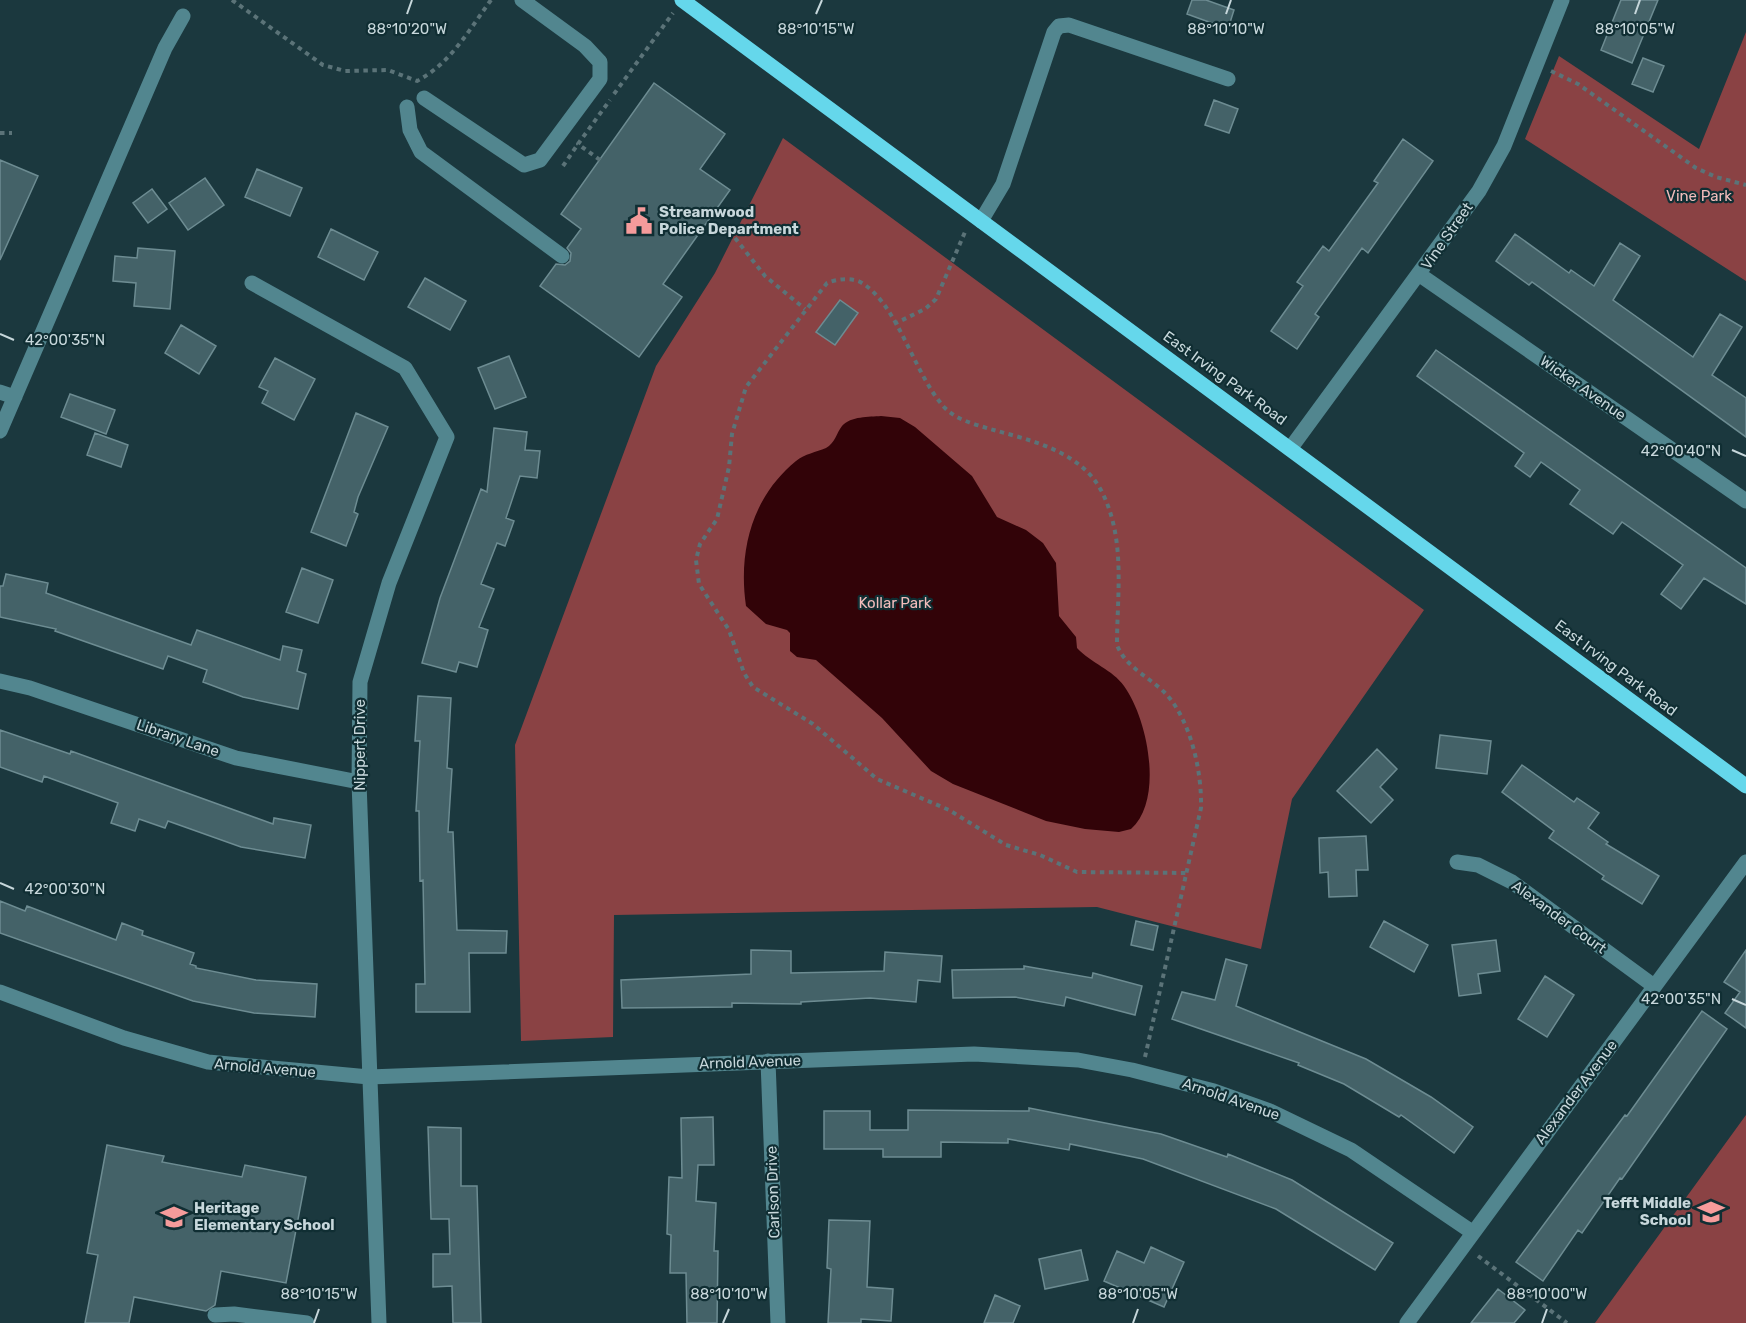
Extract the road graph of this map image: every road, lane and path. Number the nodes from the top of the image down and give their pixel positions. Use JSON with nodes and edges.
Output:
{"nodes":[{"id":1,"x":232,"y":0,"type":"edge"},
{"id":2,"x":491,"y":0,"type":"edge"},
{"id":3,"x":522,"y":0,"type":"edge"},
{"id":4,"x":682,"y":0,"type":"edge"},
{"id":5,"x":1562,"y":0,"type":"edge"},
{"id":6,"x":183,"y":16,"type":"dead end"},
{"id":7,"x":1537,"y":64,"type":"junction"},
{"id":8,"x":1228,"y":79,"type":"dead end"},
{"id":9,"x":424,"y":98,"type":"dead end"},
{"id":10,"x":407,"y":107,"type":"dead end"},
{"id":11,"x":12,"y":133,"type":"dead end"},
{"id":12,"x":0,"y":134,"type":"edge"},
{"id":13,"x":578,"y":144,"type":"junction"},
{"id":14,"x":600,"y":160,"type":"dead end"},
{"id":15,"x":563,"y":166,"type":"dead end"},
{"id":16,"x":1746,"y":185,"type":"edge"},
{"id":17,"x":977,"y":218,"type":"junction"},
{"id":18,"x":735,"y":238,"type":"dead end"},
{"id":19,"x":562,"y":256,"type":"dead end"},
{"id":20,"x":1420,"y":275,"type":"junction"},
{"id":21,"x":252,"y":283,"type":"dead end"},
{"id":22,"x":805,"y":310,"type":"junction"},
{"id":23,"x":894,"y":324,"type":"junction"},
{"id":24,"x":7,"y":395,"type":"edge"},
{"id":25,"x":0,"y":431,"type":"edge"},
{"id":26,"x":1290,"y":449,"type":"junction"},
{"id":27,"x":1746,"y":501,"type":"edge"},
{"id":28,"x":0,"y":681,"type":"edge"},
{"id":29,"x":359,"y":782,"type":"junction"},
{"id":30,"x":1746,"y":786,"type":"edge"},
{"id":31,"x":1457,"y":862,"type":"dead end"},
{"id":32,"x":1746,"y":862,"type":"edge"},
{"id":33,"x":1185,"y":873,"type":"junction"},
{"id":34,"x":1654,"y":987,"type":"junction"},
{"id":35,"x":0,"y":992,"type":"edge"},
{"id":36,"x":768,"y":1061,"type":"junction"},
{"id":37,"x":1142,"y":1072,"type":"junction"},
{"id":38,"x":369,"y":1077,"type":"junction"},
{"id":39,"x":1468,"y":1238,"type":"junction"},
{"id":40,"x":215,"y":1315,"type":"dead end"},
{"id":41,"x":250,"y":1319,"type":"edge"},
{"id":42,"x":307,"y":1323,"type":"edge"},
{"id":43,"x":380,"y":1323,"type":"edge"},
{"id":44,"x":778,"y":1323,"type":"edge"},
{"id":45,"x":1407,"y":1323,"type":"edge"},
{"id":46,"x":1567,"y":1323,"type":"edge"}],
"edges":[{"from":1,"to":2,"type":"path"},
{"from":3,"to":9,"type":"street"},
{"from":4,"to":13,"type":"path"},
{"from":4,"to":17,"type":"main road","name":"East Irving Park Road"},
{"from":5,"to":7,"type":"street","name":"Vine Street"},
{"from":6,"to":24,"type":"street"},
{"from":7,"to":16,"type":"path"},
{"from":7,"to":20,"type":"street","name":"Vine Street"},
{"from":8,"to":17,"type":"street"},
{"from":10,"to":19,"type":"street"},
{"from":11,"to":12,"type":"path"},
{"from":13,"to":14,"type":"path"},
{"from":13,"to":15,"type":"path"},
{"from":17,"to":23,"type":"path"},
{"from":17,"to":26,"type":"main road","name":"East Irving Park Road"},
{"from":18,"to":22,"type":"path"},
{"from":20,"to":26,"type":"street","name":"Vine Street"},
{"from":20,"to":27,"type":"street","name":"Wicker Avenue"},
{"from":21,"to":29,"type":"street","name":"Nippert Drive"},
{"from":22,"to":23,"type":"path"},
{"from":22,"to":33,"type":"path"},
{"from":23,"to":33,"type":"path"},
{"from":24,"to":25,"type":"street"},
{"from":26,"to":30,"type":"main road","name":"East Irving Park Road"},
{"from":28,"to":29,"type":"street","name":"Library Lane"},
{"from":29,"to":38,"type":"street","name":"Nippert Drive"},
{"from":31,"to":34,"type":"street","name":"Alexander Court"},
{"from":32,"to":34,"type":"street","name":"Alexander Avenue"},
{"from":33,"to":37,"type":"path"},
{"from":34,"to":39,"type":"street","name":"Alexander Avenue"},
{"from":35,"to":38,"type":"street","name":"Arnold Avenue"},
{"from":36,"to":37,"type":"street","name":"Arnold Avenue"},
{"from":36,"to":38,"type":"street","name":"Arnold Avenue"},
{"from":36,"to":44,"type":"street","name":"Carlson Drive"},
{"from":37,"to":39,"type":"street","name":"Arnold Avenue"},
{"from":38,"to":43,"type":"street","name":"Nippert Drive"},
{"from":39,"to":45,"type":"street","name":"Alexander Avenue"},
{"from":39,"to":46,"type":"path"},
{"from":40,"to":41,"type":"street"},
{"from":41,"to":42,"type":"street"}]}
